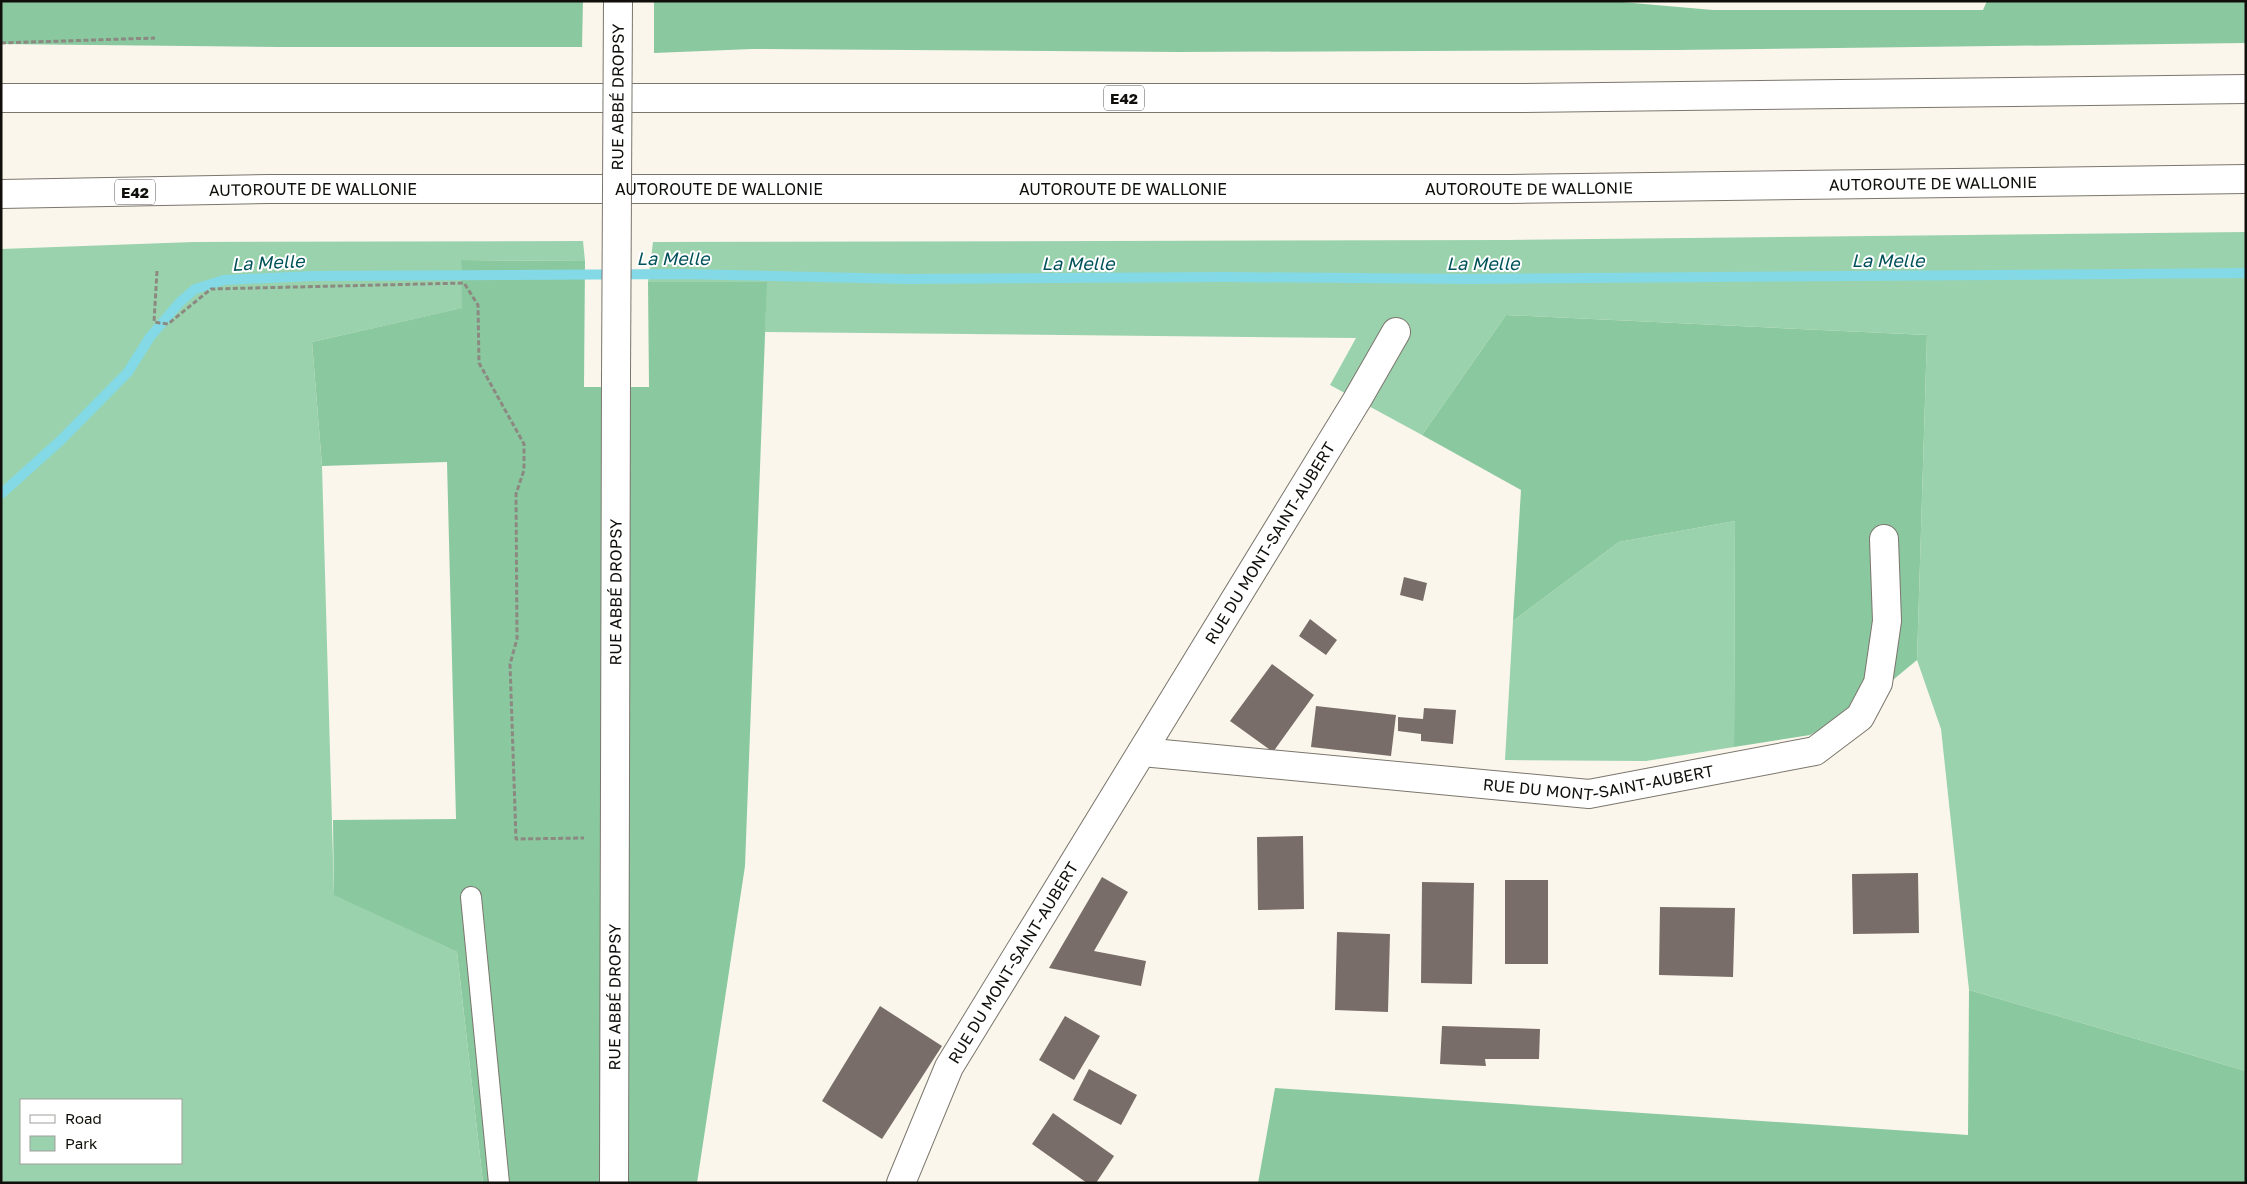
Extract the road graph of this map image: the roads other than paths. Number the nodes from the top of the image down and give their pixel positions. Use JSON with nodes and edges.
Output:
{"nodes":[{"id":1,"x":618,"y":1,"type":"edge"},
{"id":2,"x":2246,"y":89,"type":"edge"},
{"id":3,"x":1,"y":98,"type":"edge"},
{"id":4,"x":2246,"y":179,"type":"edge"},
{"id":5,"x":1,"y":194,"type":"edge"},
{"id":6,"x":1396,"y":332,"type":"dead end"},
{"id":7,"x":1884,"y":539,"type":"dead end"},
{"id":8,"x":1142,"y":752,"type":"junction"},
{"id":9,"x":471,"y":897,"type":"dead end"},
{"id":10,"x":499,"y":1183,"type":"edge"},
{"id":11,"x":614,"y":1183,"type":"edge"},
{"id":12,"x":901,"y":1183,"type":"edge"}],
"edges":[{"from":1,"to":11,"type":"main road","name":"RUE ABBÉ DROPSY","bridge":true},
{"from":2,"to":3,"type":"main road","number":"E42"},
{"from":4,"to":5,"type":"main road","name":"AUTOROUTE DE WALLONIE","number":"E42"},
{"from":6,"to":8,"type":"main road","name":"RUE DU MONT-SAINT-AUBERT"},
{"from":7,"to":8,"type":"main road","name":"RUE DU MONT-SAINT-AUBERT"},
{"from":8,"to":12,"type":"main road","name":"RUE DU MONT-SAINT-AUBERT"},
{"from":9,"to":10,"type":"lane"}]}
